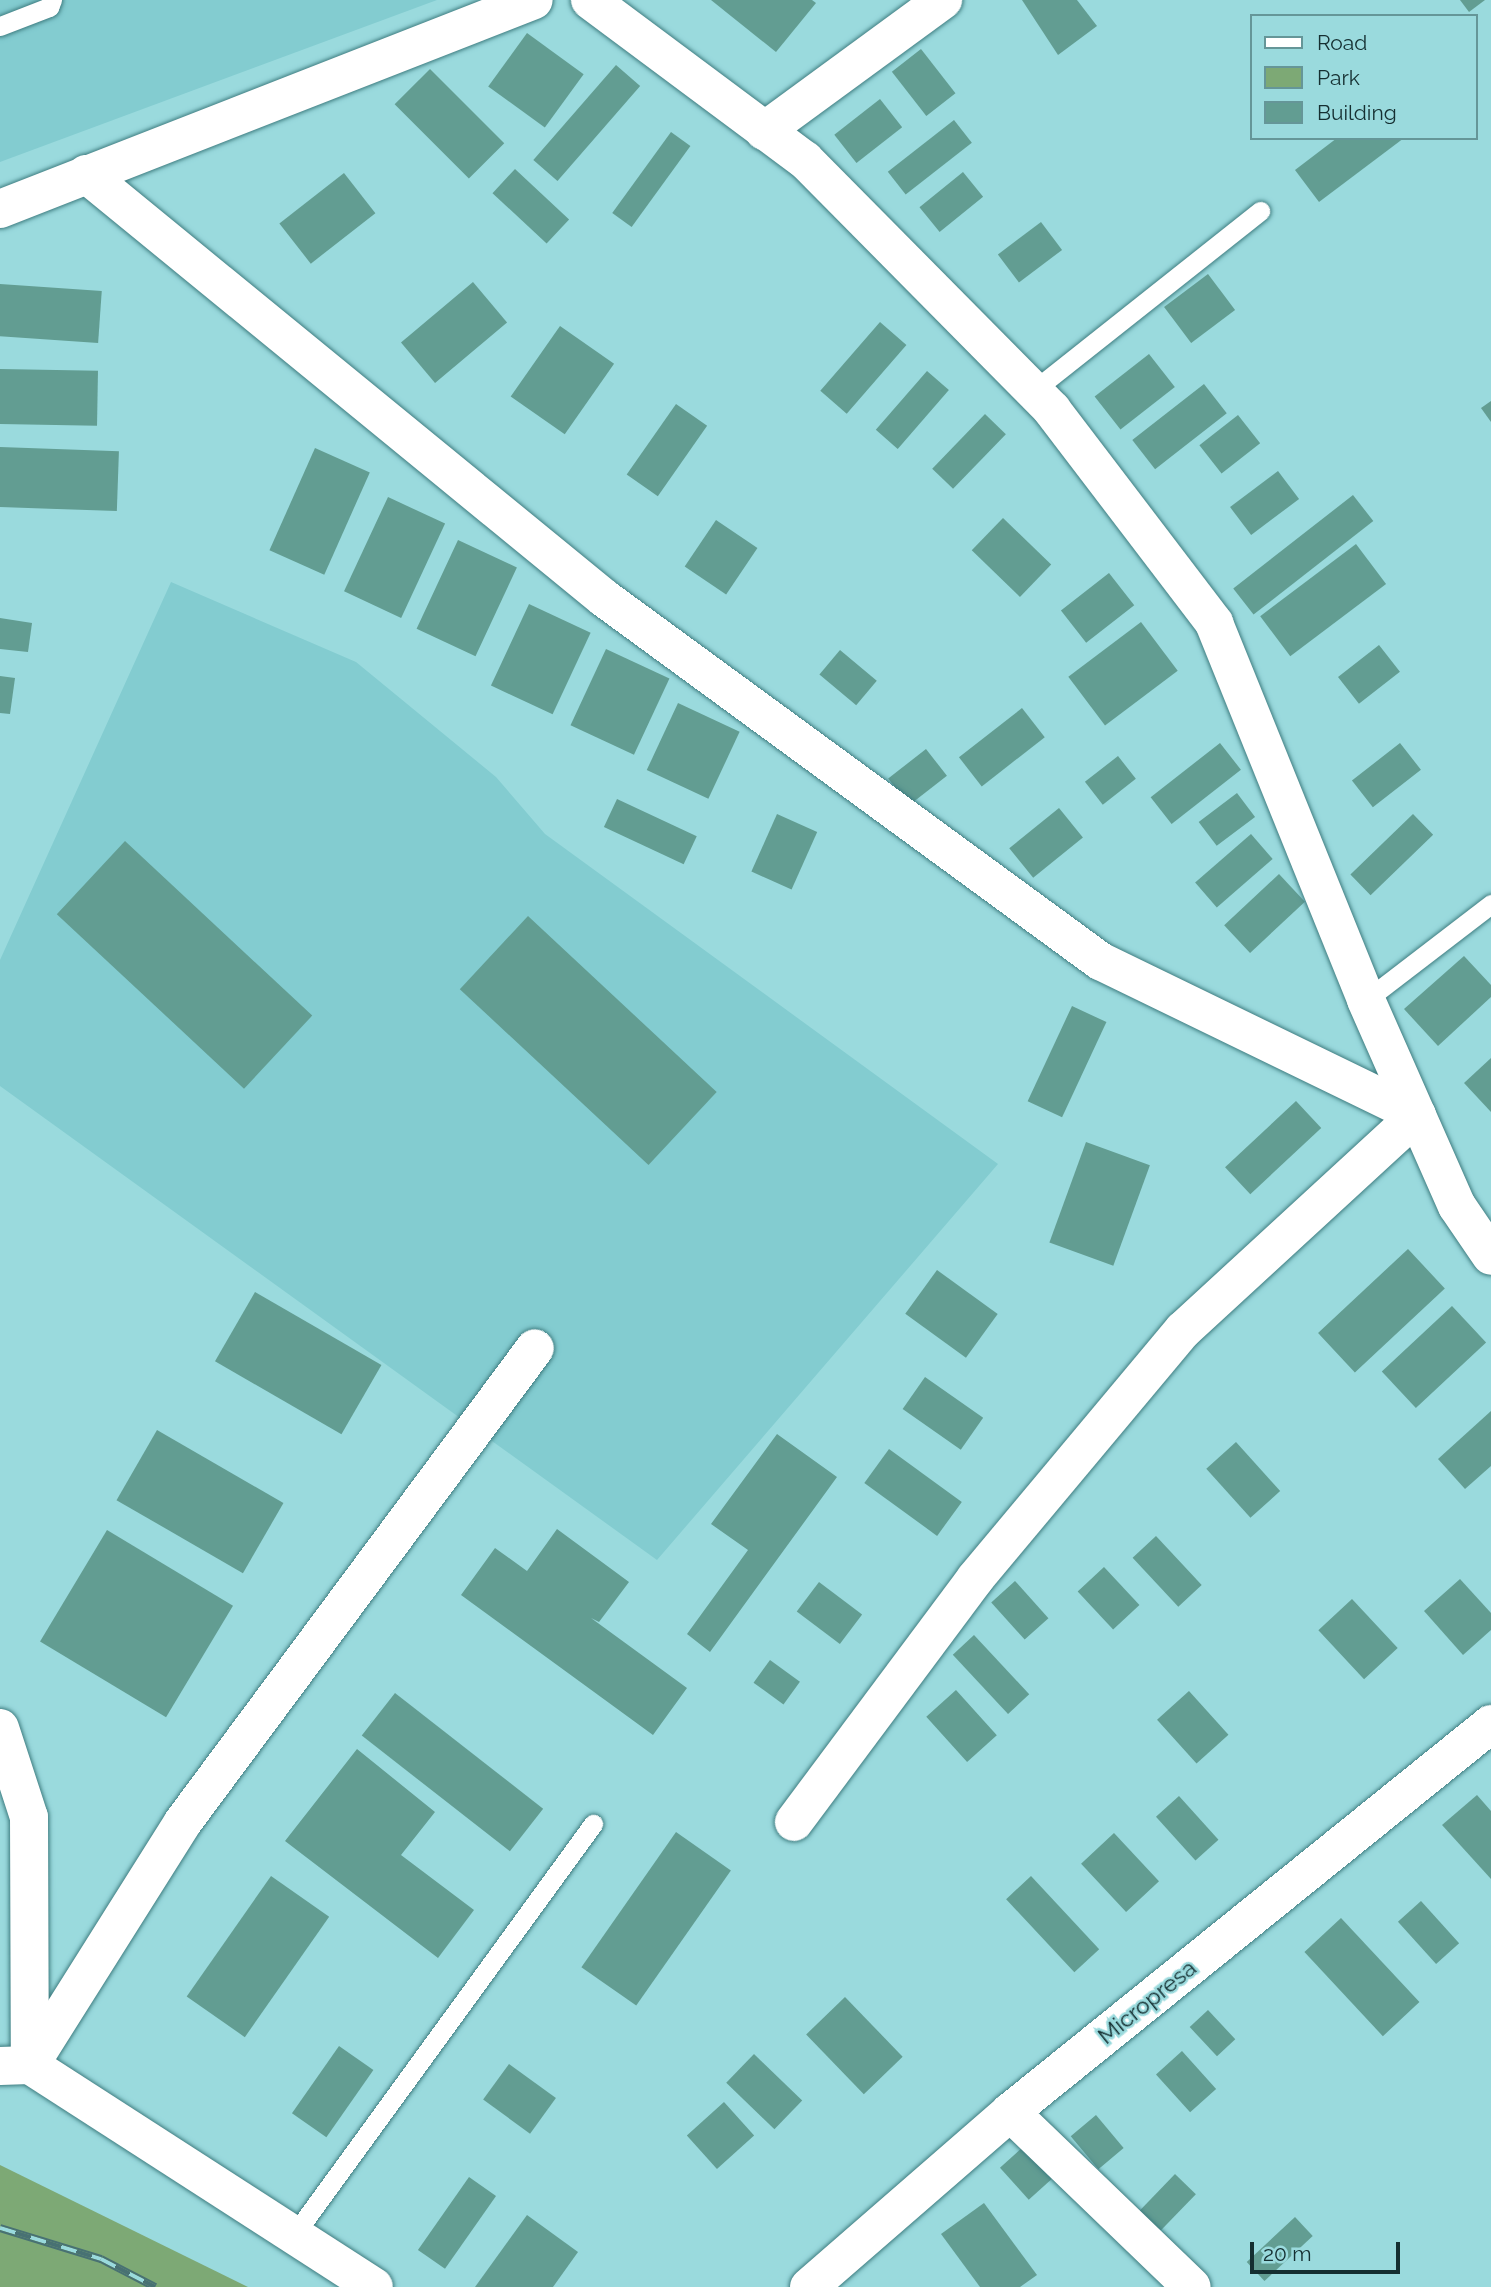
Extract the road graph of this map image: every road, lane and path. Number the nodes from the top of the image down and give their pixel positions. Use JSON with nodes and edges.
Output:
{"nodes":[{"id":1,"x":52,"y":0,"type":"edge"},
{"id":2,"x":534,"y":0,"type":"edge"},
{"id":3,"x":590,"y":0,"type":"edge"},
{"id":4,"x":943,"y":0,"type":"edge"},
{"id":5,"x":0,"y":26,"type":"edge"},
{"id":6,"x":764,"y":131,"type":"junction"},
{"id":7,"x":86,"y":174,"type":"junction"},
{"id":8,"x":0,"y":209,"type":"edge"},
{"id":9,"x":1260,"y":211,"type":"dead end"},
{"id":10,"x":1033,"y":391,"type":"junction"},
{"id":11,"x":1491,"y":904,"type":"edge"},
{"id":12,"x":1366,"y":1000,"type":"junction"},
{"id":13,"x":1417,"y":1115,"type":"junction"},
{"id":14,"x":1491,"y":1256,"type":"edge"},
{"id":15,"x":535,"y":1348,"type":"dead end"},
{"id":16,"x":1491,"y":1724,"type":"edge"},
{"id":17,"x":0,"y":1728,"type":"edge"},
{"id":18,"x":794,"y":1822,"type":"dead end"},
{"id":19,"x":593,"y":1824,"type":"dead end"},
{"id":20,"x":15,"y":2065,"type":"edge"},
{"id":21,"x":1010,"y":2112,"type":"junction"},
{"id":22,"x":296,"y":2232,"type":"junction"},
{"id":23,"x":374,"y":2287,"type":"edge"},
{"id":24,"x":809,"y":2287,"type":"edge"},
{"id":25,"x":1192,"y":2287,"type":"edge"}],
"edges":[{"from":1,"to":5,"type":"lane"},
{"from":2,"to":7,"type":"street"},
{"from":3,"to":6,"type":"street"},
{"from":4,"to":6,"type":"street"},
{"from":6,"to":10,"type":"street"},
{"from":7,"to":8,"type":"street"},
{"from":7,"to":13,"type":"street"},
{"from":9,"to":10,"type":"lane"},
{"from":10,"to":12,"type":"street"},
{"from":11,"to":12,"type":"lane"},
{"from":12,"to":13,"type":"street"},
{"from":13,"to":14,"type":"street"},
{"from":13,"to":18,"type":"street"},
{"from":15,"to":20,"type":"street"},
{"from":16,"to":21,"type":"street","name":"Micropresa"},
{"from":17,"to":20,"type":"street"},
{"from":19,"to":22,"type":"lane"},
{"from":20,"to":22,"type":"street"},
{"from":21,"to":24,"type":"street","name":"Micropresa"},
{"from":21,"to":25,"type":"street"},
{"from":22,"to":23,"type":"street"}]}
